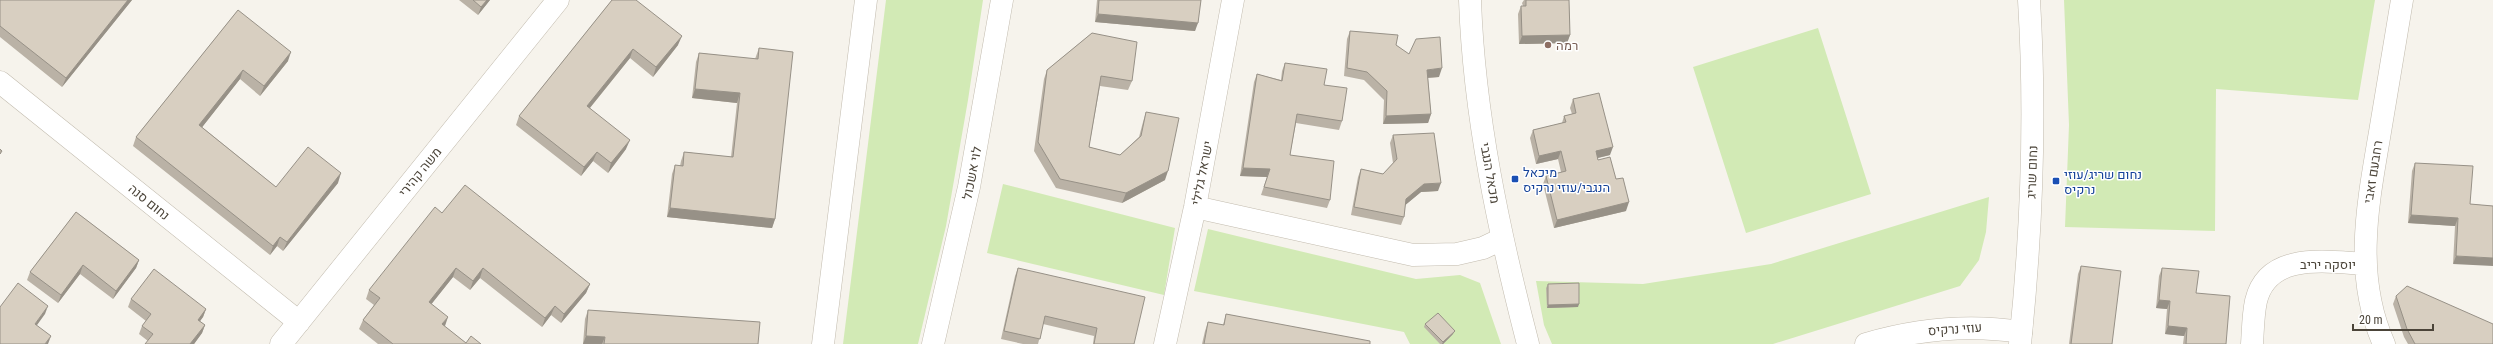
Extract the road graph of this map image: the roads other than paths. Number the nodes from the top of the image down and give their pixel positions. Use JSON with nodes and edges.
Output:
{"nodes":[{"id":1,"x":558,"y":0,"type":"edge"},
{"id":2,"x":866,"y":0,"type":"edge"},
{"id":3,"x":1002,"y":0,"type":"edge"},
{"id":4,"x":1233,"y":0,"type":"edge"},
{"id":5,"x":1470,"y":0,"type":"edge"},
{"id":6,"x":2029,"y":0,"type":"edge"},
{"id":7,"x":2402,"y":0,"type":"edge"},
{"id":8,"x":0,"y":82,"type":"edge"},
{"id":9,"x":1195,"y":207,"type":"junction"},
{"id":10,"x":1502,"y":239,"type":"junction"},
{"id":11,"x":2365,"y":264,"type":"junction"},
{"id":12,"x":298,"y":322,"type":"junction"},
{"id":13,"x":2021,"y":338,"type":"edge"},
{"id":14,"x":281,"y":344,"type":"edge"},
{"id":15,"x":823,"y":344,"type":"edge"},
{"id":16,"x":933,"y":344,"type":"edge"},
{"id":17,"x":1165,"y":344,"type":"edge"},
{"id":18,"x":1528,"y":344,"type":"edge"},
{"id":19,"x":1866,"y":344,"type":"edge"},
{"id":20,"x":2252,"y":344,"type":"edge"},
{"id":21,"x":2384,"y":344,"type":"edge"}],
"edges":[{"from":1,"to":12,"type":"street","name":"משה קהירי"},
{"from":2,"to":15,"type":"street"},
{"from":3,"to":16,"type":"street","name":"לוי אשכול"},
{"from":4,"to":9,"type":"street","name":"ישראל גלילי"},
{"from":5,"to":10,"type":"street","name":"מכאל הנגבי"},
{"from":6,"to":13,"type":"street","name":"נחום שריג"},
{"from":7,"to":11,"type":"street","name":"רחבעם זאבי"},
{"from":8,"to":12,"type":"street","name":"נחום סנה"},
{"from":9,"to":10,"type":"street"},
{"from":9,"to":17,"type":"street","name":"ישראל גלילי"},
{"from":10,"to":18,"type":"street","name":"מכאל הנגבי"},
{"from":11,"to":20,"type":"street","name":"יוסקה יריב"},
{"from":11,"to":21,"type":"street","name":"רחבעם זאבי"},
{"from":12,"to":14,"type":"street","name":"משה קהירי"},
{"from":13,"to":19,"type":"street","name":"עוזי נרקיס"}]}
